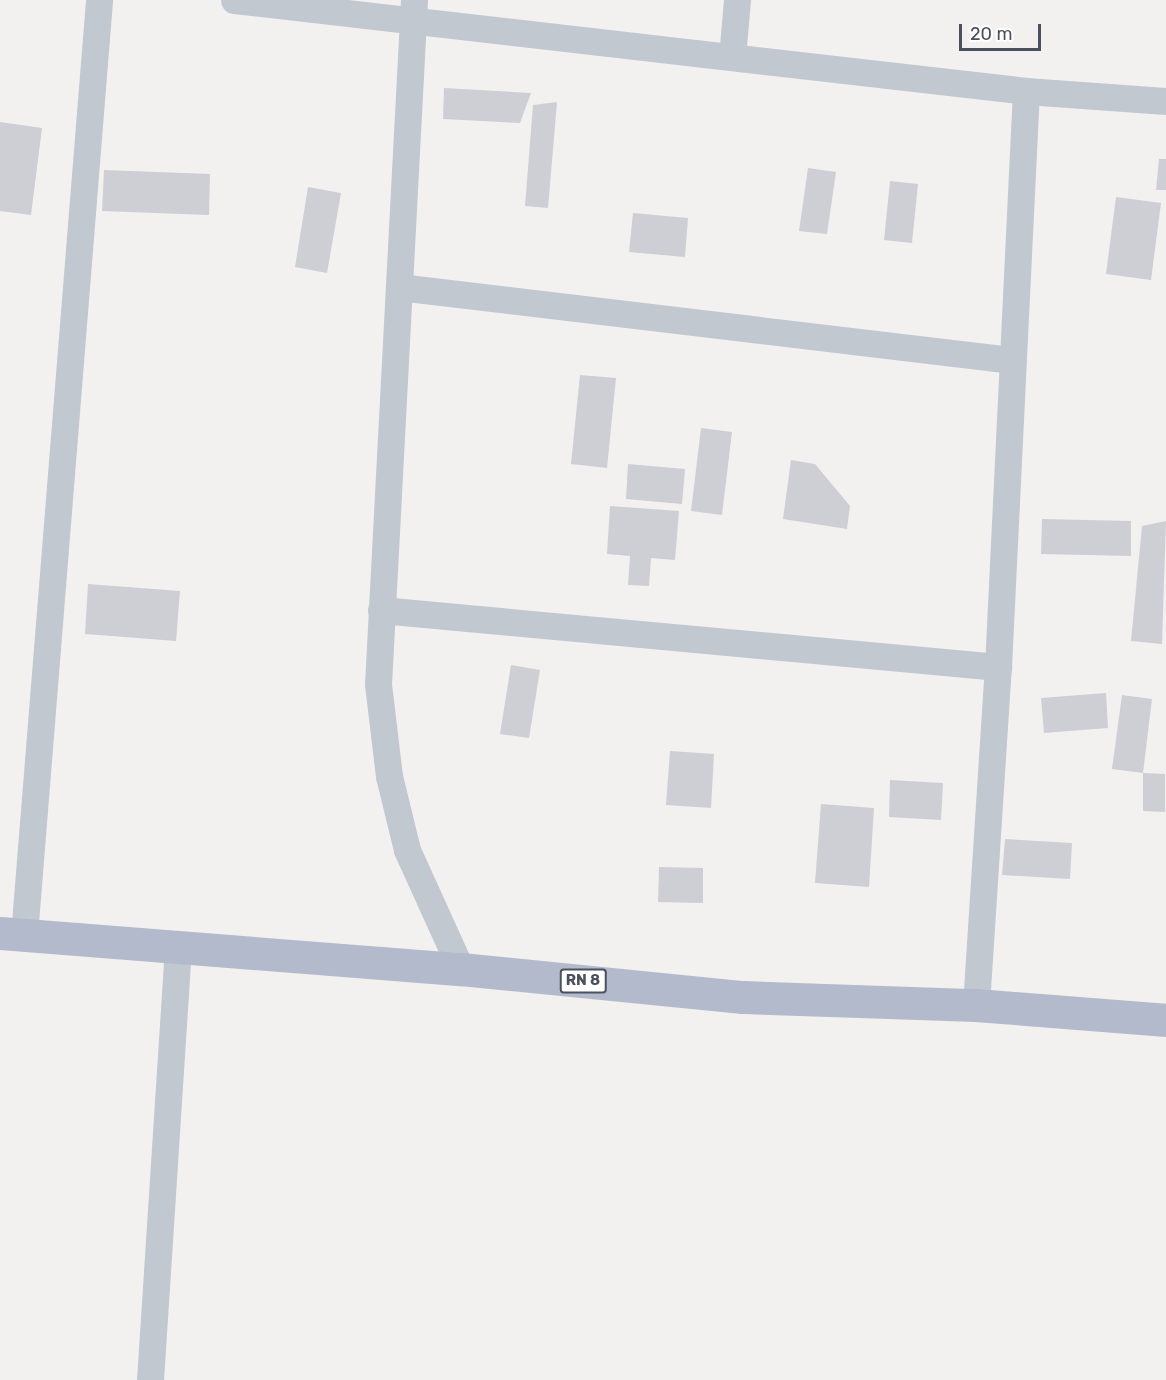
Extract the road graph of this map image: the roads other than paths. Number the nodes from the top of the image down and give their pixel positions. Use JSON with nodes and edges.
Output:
{"nodes":[{"id":1,"x":99,"y":0,"type":"edge"},
{"id":2,"x":234,"y":0,"type":"edge"},
{"id":3,"x":736,"y":0,"type":"edge"},
{"id":4,"x":413,"y":10,"type":"edge"},
{"id":5,"x":732,"y":57,"type":"junction"},
{"id":6,"x":1026,"y":91,"type":"junction"},
{"id":7,"x":1166,"y":101,"type":"edge"},
{"id":8,"x":399,"y":287,"type":"junction"},
{"id":9,"x":1011,"y":360,"type":"junction"},
{"id":10,"x":381,"y":610,"type":"junction"},
{"id":11,"x":998,"y":667,"type":"junction"},
{"id":12,"x":12,"y":934,"type":"edge"},
{"id":13,"x":178,"y":947,"type":"junction"},
{"id":14,"x":461,"y":969,"type":"junction"},
{"id":15,"x":976,"y":1005,"type":"junction"},
{"id":16,"x":1166,"y":1020,"type":"edge"},
{"id":17,"x":150,"y":1380,"type":"edge"}],
"edges":[{"from":1,"to":12,"type":"street"},
{"from":2,"to":4,"type":"street"},
{"from":3,"to":5,"type":"street"},
{"from":4,"to":5,"type":"street"},
{"from":4,"to":8,"type":"street"},
{"from":5,"to":6,"type":"street"},
{"from":6,"to":7,"type":"street"},
{"from":6,"to":9,"type":"street"},
{"from":8,"to":9,"type":"street"},
{"from":8,"to":10,"type":"street"},
{"from":9,"to":11,"type":"street"},
{"from":10,"to":11,"type":"street"},
{"from":10,"to":14,"type":"street"},
{"from":11,"to":15,"type":"street"},
{"from":12,"to":13,"type":"main road","number":"RN 8"},
{"from":13,"to":14,"type":"main road","number":"RN 8"},
{"from":13,"to":17,"type":"street"},
{"from":14,"to":15,"type":"main road","number":"RN 8"},
{"from":15,"to":16,"type":"main road","number":"RN 8"}]}
